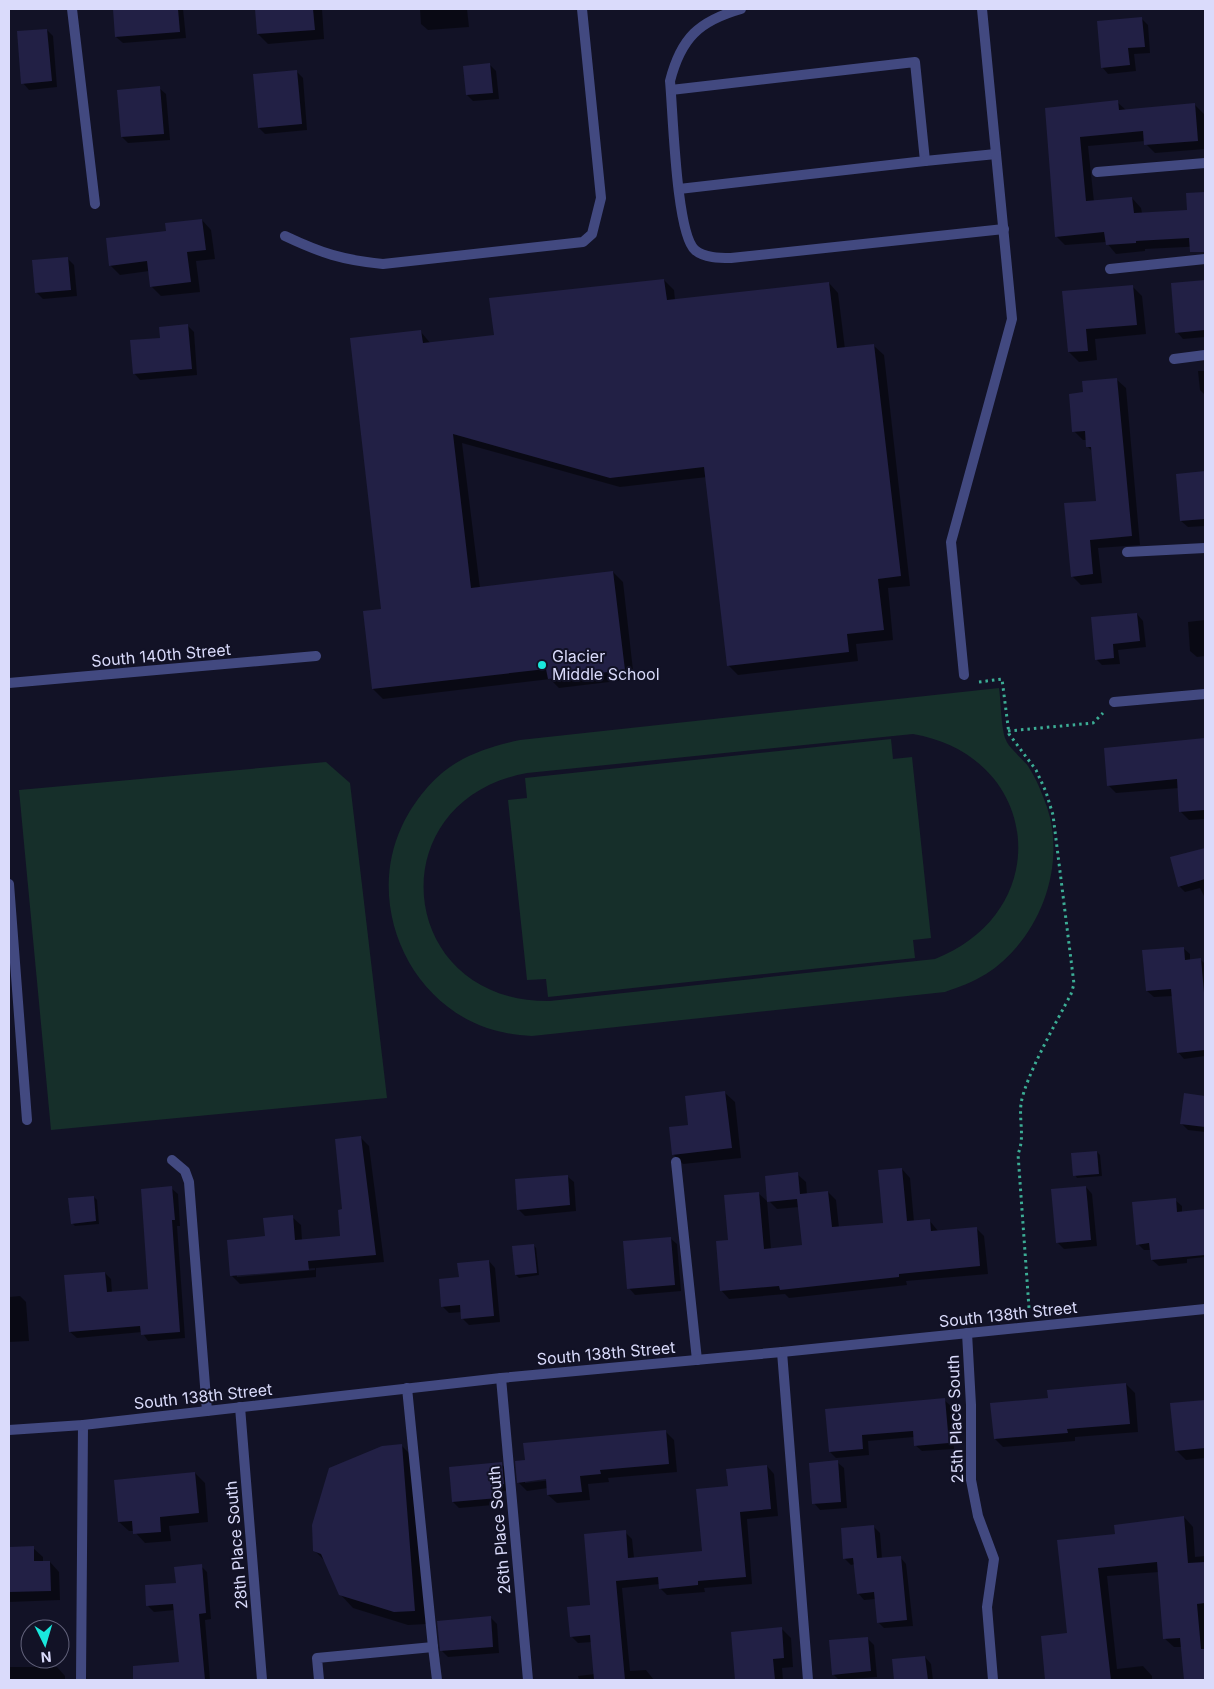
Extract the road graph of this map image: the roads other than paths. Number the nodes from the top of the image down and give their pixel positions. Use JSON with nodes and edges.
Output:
{"nodes":[{"id":1,"x":72,"y":9,"type":"edge"},
{"id":2,"x":582,"y":9,"type":"edge"},
{"id":3,"x":741,"y":9,"type":"edge"},
{"id":4,"x":982,"y":9,"type":"edge"},
{"id":5,"x":671,"y":90,"type":"junction"},
{"id":6,"x":996,"y":154,"type":"junction"},
{"id":7,"x":925,"y":161,"type":"junction"},
{"id":8,"x":1205,"y":163,"type":"edge"},
{"id":9,"x":1097,"y":172,"type":"dead end"},
{"id":10,"x":679,"y":189,"type":"junction"},
{"id":11,"x":96,"y":204,"type":"dead end"},
{"id":12,"x":1004,"y":229,"type":"junction"},
{"id":13,"x":285,"y":236,"type":"dead end"},
{"id":14,"x":1205,"y":259,"type":"edge"},
{"id":15,"x":1110,"y":269,"type":"dead end"},
{"id":16,"x":1205,"y":355,"type":"edge"},
{"id":17,"x":1174,"y":358,"type":"dead end"},
{"id":18,"x":1205,"y":548,"type":"edge"},
{"id":19,"x":1127,"y":552,"type":"dead end"},
{"id":20,"x":316,"y":656,"type":"dead end"},
{"id":21,"x":964,"y":675,"type":"road end"},
{"id":22,"x":9,"y":683,"type":"edge"},
{"id":23,"x":1205,"y":694,"type":"edge"},
{"id":24,"x":1114,"y":702,"type":"dead end"},
{"id":25,"x":9,"y":884,"type":"edge"},
{"id":26,"x":27,"y":1120,"type":"dead end"},
{"id":27,"x":172,"y":1160,"type":"dead end"},
{"id":28,"x":676,"y":1162,"type":"dead end"},
{"id":29,"x":1205,"y":1309,"type":"edge"},
{"id":30,"x":967,"y":1333,"type":"junction"},
{"id":31,"x":782,"y":1352,"type":"junction"},
{"id":32,"x":697,"y":1360,"type":"junction"},
{"id":33,"x":501,"y":1378,"type":"junction"},
{"id":34,"x":407,"y":1388,"type":"junction"},
{"id":35,"x":240,"y":1407,"type":"junction"},
{"id":36,"x":207,"y":1411,"type":"junction"},
{"id":37,"x":83,"y":1425,"type":"junction"},
{"id":38,"x":9,"y":1430,"type":"edge"},
{"id":39,"x":433,"y":1647,"type":"junction"},
{"id":40,"x":81,"y":1680,"type":"edge"},
{"id":41,"x":262,"y":1680,"type":"edge"},
{"id":42,"x":319,"y":1680,"type":"edge"},
{"id":43,"x":437,"y":1680,"type":"edge"},
{"id":44,"x":528,"y":1680,"type":"edge"},
{"id":45,"x":808,"y":1680,"type":"edge"},
{"id":46,"x":993,"y":1680,"type":"edge"}],
"edges":[{"from":1,"to":11,"type":"street"},
{"from":2,"to":13,"type":"street"},
{"from":3,"to":5,"type":"street"},
{"from":4,"to":6,"type":"street"},
{"from":5,"to":7,"type":"street"},
{"from":5,"to":10,"type":"street"},
{"from":6,"to":7,"type":"street"},
{"from":6,"to":12,"type":"street"},
{"from":7,"to":10,"type":"street"},
{"from":8,"to":9,"type":"street"},
{"from":10,"to":12,"type":"street"},
{"from":12,"to":21,"type":"street"},
{"from":14,"to":15,"type":"street"},
{"from":16,"to":17,"type":"street"},
{"from":18,"to":19,"type":"street"},
{"from":20,"to":22,"type":"street","name":"South 140th Street"},
{"from":23,"to":24,"type":"street"},
{"from":25,"to":26,"type":"street"},
{"from":27,"to":36,"type":"street"},
{"from":28,"to":32,"type":"street"},
{"from":29,"to":30,"type":"street","name":"South 138th Street"},
{"from":30,"to":31,"type":"street","name":"South 138th Street"},
{"from":30,"to":46,"type":"street","name":"25th Place South"},
{"from":31,"to":32,"type":"street","name":"South 138th Street"},
{"from":31,"to":45,"type":"street"},
{"from":32,"to":33,"type":"street","name":"South 138th Street"},
{"from":33,"to":34,"type":"street","name":"South 138th Street"},
{"from":33,"to":44,"type":"street","name":"26th Place South"},
{"from":34,"to":35,"type":"street","name":"South 138th Street"},
{"from":34,"to":39,"type":"street"},
{"from":35,"to":36,"type":"street","name":"South 138th Street"},
{"from":35,"to":41,"type":"street","name":"28th Place South"},
{"from":36,"to":37,"type":"street","name":"South 138th Street"},
{"from":37,"to":38,"type":"street","name":"South 138th Street"},
{"from":37,"to":40,"type":"street"},
{"from":39,"to":42,"type":"street"},
{"from":39,"to":43,"type":"street"}]}
